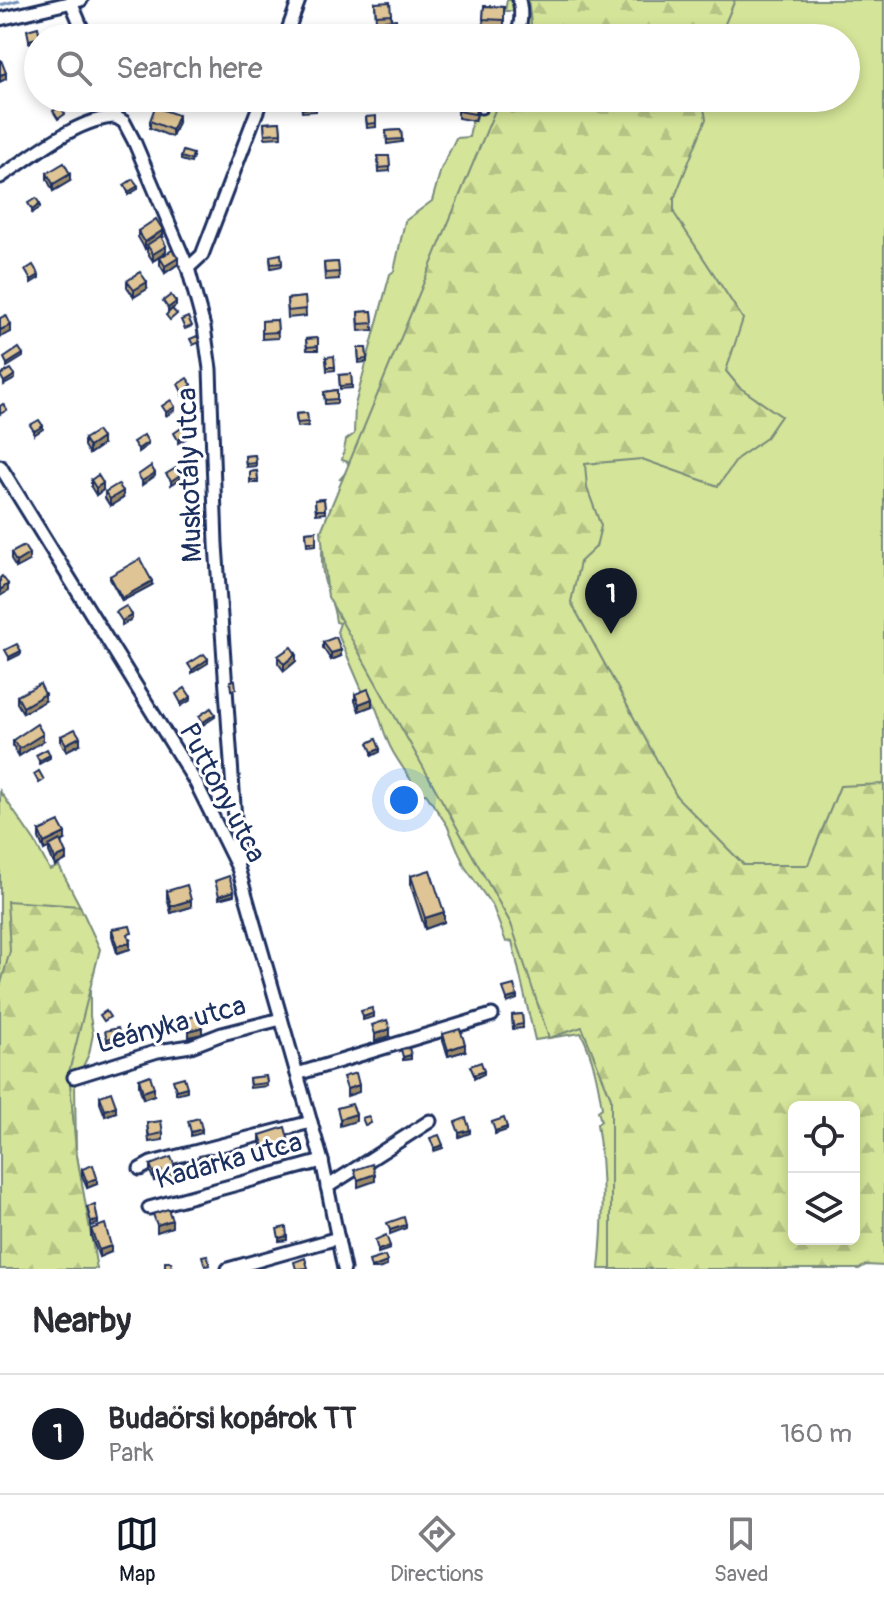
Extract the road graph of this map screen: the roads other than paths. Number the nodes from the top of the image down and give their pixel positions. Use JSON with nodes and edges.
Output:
{"nodes":[{"id":1,"x":299,"y":0,"type":"edge"},
{"id":2,"x":519,"y":0,"type":"edge"},
{"id":3,"x":76,"y":1,"type":"edge"},
{"id":4,"x":0,"y":19,"type":"edge"},
{"id":5,"x":82,"y":24,"type":"edge"},
{"id":6,"x":290,"y":24,"type":"edge"},
{"id":7,"x":519,"y":24,"type":"edge"},
{"id":8,"x":115,"y":112,"type":"edge"},
{"id":9,"x":257,"y":112,"type":"edge"},
{"id":10,"x":116,"y":117,"type":"junction"},
{"id":11,"x":0,"y":177,"type":"edge"},
{"id":12,"x":188,"y":268,"type":"junction"},
{"id":13,"x":0,"y":466,"type":"edge"},
{"id":14,"x":238,"y":868,"type":"junction"},
{"id":15,"x":492,"y":1015,"type":"dead end"},
{"id":16,"x":281,"y":1019,"type":"junction"},
{"id":17,"x":297,"y":1074,"type":"junction"},
{"id":18,"x":74,"y":1077,"type":"dead end"},
{"id":19,"x":430,"y":1121,"type":"dead end"},
{"id":20,"x":311,"y":1122,"type":"junction"},
{"id":21,"x":322,"y":1161,"type":"junction"},
{"id":22,"x":140,"y":1169,"type":"dead end"},
{"id":23,"x":327,"y":1187,"type":"junction"},
{"id":24,"x":149,"y":1208,"type":"dead end"},
{"id":25,"x":338,"y":1238,"type":"junction"},
{"id":26,"x":228,"y":1269,"type":"edge"},
{"id":27,"x":344,"y":1269,"type":"edge"}],
"edges":[{"from":1,"to":6,"type":"street"},
{"from":2,"to":7,"type":"street"},
{"from":3,"to":4,"type":"street"},
{"from":3,"to":5,"type":"street"},
{"from":8,"to":10,"type":"street","name":"Muskotály utca"},
{"from":9,"to":12,"type":"street"},
{"from":10,"to":11,"type":"street"},
{"from":10,"to":12,"type":"street","name":"Muskotály utca"},
{"from":12,"to":14,"type":"street","name":"Muskotály utca"},
{"from":13,"to":14,"type":"street","name":"Puttony utca"},
{"from":14,"to":16,"type":"street","name":"Puttony utca"},
{"from":15,"to":17,"type":"street"},
{"from":16,"to":17,"type":"street","name":"Puttony utca"},
{"from":16,"to":18,"type":"street","name":"Leányka utca"},
{"from":17,"to":20,"type":"street","name":"Puttony utca"},
{"from":19,"to":23,"type":"street"},
{"from":20,"to":21,"type":"street","name":"Puttony utca"},
{"from":20,"to":22,"type":"street"},
{"from":21,"to":23,"type":"street","name":"Puttony utca"},
{"from":21,"to":24,"type":"street","name":"Kadarka utca"},
{"from":23,"to":25,"type":"street","name":"Puttony utca"},
{"from":25,"to":26,"type":"street"},
{"from":25,"to":27,"type":"street","name":"Puttony utca"}]}
